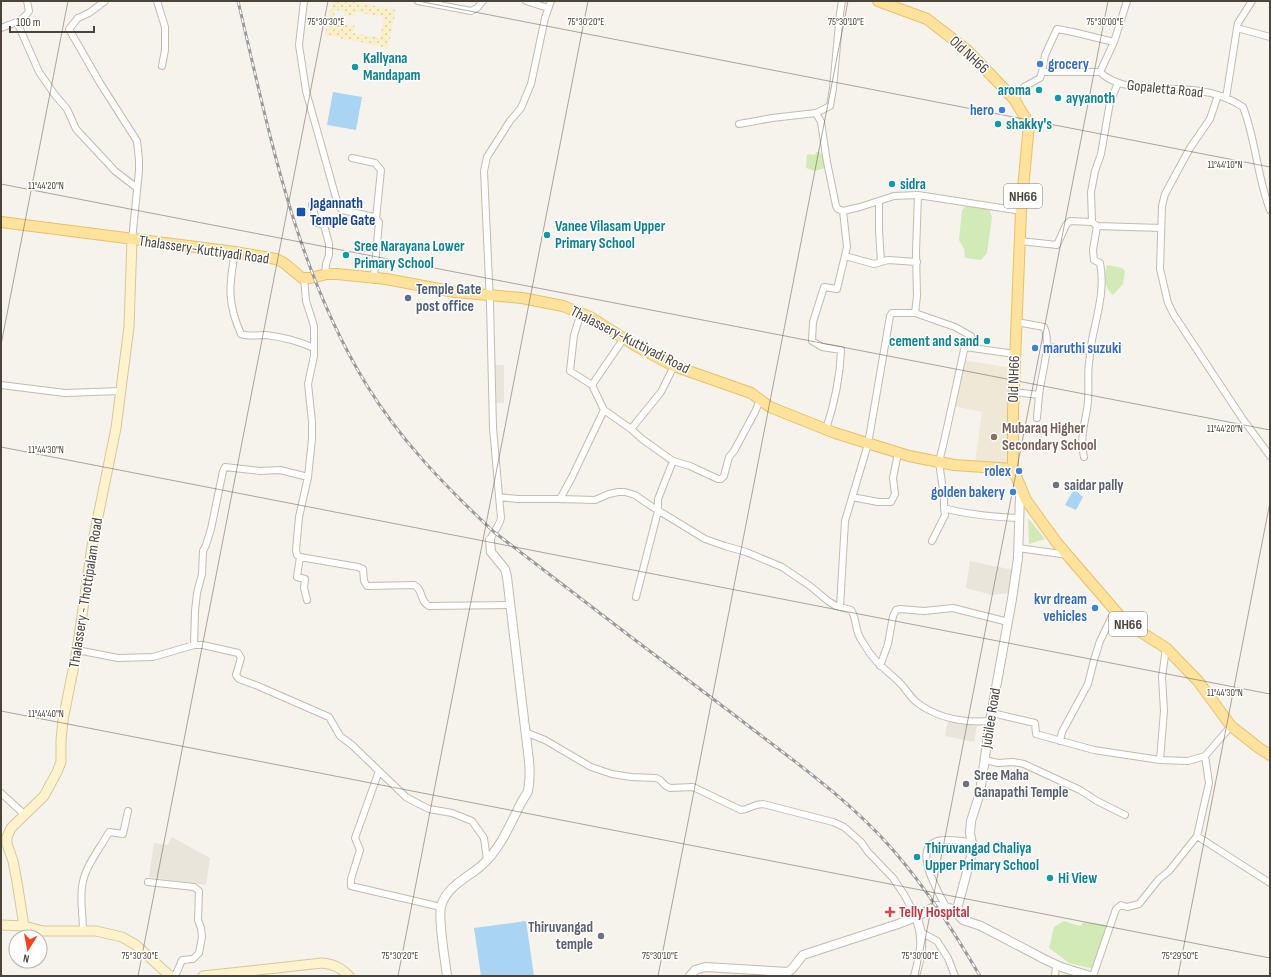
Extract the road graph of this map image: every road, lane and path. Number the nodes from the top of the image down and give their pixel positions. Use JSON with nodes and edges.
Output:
{"nodes":[{"id":1,"x":26,"y":1,"type":"edge"},
{"id":2,"x":105,"y":1,"type":"edge"},
{"id":3,"x":157,"y":1,"type":"edge"},
{"id":4,"x":304,"y":1,"type":"edge"},
{"id":5,"x":418,"y":1,"type":"edge"},
{"id":6,"x":483,"y":1,"type":"edge"},
{"id":7,"x":526,"y":1,"type":"edge"},
{"id":8,"x":551,"y":1,"type":"edge"},
{"id":9,"x":842,"y":1,"type":"edge"},
{"id":10,"x":878,"y":1,"type":"edge"},
{"id":11,"x":1127,"y":1,"type":"edge"},
{"id":12,"x":1252,"y":1,"type":"edge"},
{"id":13,"x":548,"y":8,"type":"junction"},
{"id":14,"x":17,"y":22,"type":"junction"},
{"id":15,"x":1,"y":28,"type":"edge"},
{"id":16,"x":1237,"y":28,"type":"junction"},
{"id":17,"x":1270,"y":37,"type":"edge"},
{"id":18,"x":1114,"y":42,"type":"junction"},
{"id":19,"x":162,"y":66,"type":"dead end"},
{"id":20,"x":1042,"y":72,"type":"junction"},
{"id":21,"x":1100,"y":72,"type":"junction"},
{"id":22,"x":1118,"y":83,"type":"junction"},
{"id":23,"x":1218,"y":96,"type":"junction"},
{"id":24,"x":1226,"y":98,"type":"junction"},
{"id":25,"x":1014,"y":99,"type":"junction"},
{"id":26,"x":816,"y":112,"type":"junction"},
{"id":27,"x":739,"y":124,"type":"dead end"},
{"id":28,"x":352,"y":158,"type":"dead end"},
{"id":29,"x":137,"y":188,"type":"junction"},
{"id":30,"x":918,"y":195,"type":"junction"},
{"id":31,"x":879,"y":201,"type":"junction"},
{"id":32,"x":312,"y":205,"type":"dead end"},
{"id":33,"x":1269,"y":207,"type":"edge"},
{"id":34,"x":843,"y":211,"type":"junction"},
{"id":35,"x":1021,"y":211,"type":"junction"},
{"id":36,"x":376,"y":219,"type":"junction"},
{"id":37,"x":1,"y":222,"type":"edge"},
{"id":38,"x":1095,"y":224,"type":"junction"},
{"id":39,"x":1161,"y":228,"type":"junction"},
{"id":40,"x":132,"y":240,"type":"junction"},
{"id":41,"x":1020,"y":242,"type":"junction"},
{"id":42,"x":235,"y":252,"type":"junction"},
{"id":43,"x":845,"y":256,"type":"junction"},
{"id":44,"x":881,"y":262,"type":"junction"},
{"id":45,"x":917,"y":262,"type":"junction"},
{"id":46,"x":325,"y":274,"type":"junction"},
{"id":47,"x":304,"y":278,"type":"junction"},
{"id":48,"x":374,"y":278,"type":"junction"},
{"id":49,"x":489,"y":295,"type":"junction"},
{"id":50,"x":581,"y":313,"type":"junction"},
{"id":51,"x":915,"y":313,"type":"junction"},
{"id":52,"x":1016,"y":324,"type":"junction"},
{"id":53,"x":624,"y":338,"type":"junction"},
{"id":54,"x":965,"y":347,"type":"junction"},
{"id":55,"x":1046,"y":347,"type":"junction"},
{"id":56,"x":314,"y":348,"type":"junction"},
{"id":57,"x":1091,"y":350,"type":"junction"},
{"id":58,"x":1015,"y":354,"type":"junction"},
{"id":59,"x":674,"y":366,"type":"junction"},
{"id":60,"x":1,"y":385,"type":"edge"},
{"id":61,"x":592,"y":385,"type":"junction"},
{"id":62,"x":121,"y":391,"type":"junction"},
{"id":63,"x":1013,"y":392,"type":"junction"},
{"id":64,"x":1039,"y":395,"type":"junction"},
{"id":65,"x":760,"y":400,"type":"junction"},
{"id":66,"x":604,"y":410,"type":"junction"},
{"id":67,"x":1037,"y":418,"type":"dead end"},
{"id":68,"x":631,"y":429,"type":"junction"},
{"id":69,"x":826,"y":429,"type":"junction"},
{"id":70,"x":868,"y":444,"type":"junction"},
{"id":71,"x":898,"y":453,"type":"junction"},
{"id":72,"x":1270,"y":456,"type":"edge"},
{"id":73,"x":1084,"y":457,"type":"dead end"},
{"id":74,"x":673,"y":461,"type":"junction"},
{"id":75,"x":938,"y":462,"type":"junction"},
{"id":76,"x":1013,"y":469,"type":"junction"},
{"id":77,"x":308,"y":476,"type":"junction"},
{"id":78,"x":499,"y":497,"type":"junction"},
{"id":79,"x":852,"y":497,"type":"junction"},
{"id":80,"x":560,"y":499,"type":"junction"},
{"id":81,"x":944,"y":508,"type":"junction"},
{"id":82,"x":658,"y":511,"type":"junction"},
{"id":83,"x":1019,"y":518,"type":"junction"},
{"id":84,"x":490,"y":540,"type":"joint"},
{"id":85,"x":932,"y":541,"type":"dead end"},
{"id":86,"x":1018,"y":548,"type":"junction"},
{"id":87,"x":1068,"y":555,"type":"junction"},
{"id":88,"x":300,"y":558,"type":"junction"},
{"id":89,"x":636,"y":597,"type":"dead end"},
{"id":90,"x":307,"y":600,"type":"dead end"},
{"id":91,"x":511,"y":605,"type":"junction"},
{"id":92,"x":840,"y":607,"type":"junction"},
{"id":93,"x":1115,"y":610,"type":"junction"},
{"id":94,"x":1008,"y":622,"type":"junction"},
{"id":95,"x":194,"y":645,"type":"junction"},
{"id":96,"x":1166,"y":648,"type":"junction"},
{"id":97,"x":77,"y":650,"type":"junction"},
{"id":98,"x":880,"y":666,"type":"junction"},
{"id":99,"x":991,"y":717,"type":"junction"},
{"id":100,"x":1231,"y":726,"type":"junction"},
{"id":101,"x":526,"y":732,"type":"junction"},
{"id":102,"x":1060,"y":741,"type":"junction"},
{"id":103,"x":1270,"y":755,"type":"edge"},
{"id":104,"x":1206,"y":756,"type":"junction"},
{"id":105,"x":985,"y":760,"type":"junction"},
{"id":106,"x":1160,"y":760,"type":"junction"},
{"id":107,"x":379,"y":771,"type":"junction"},
{"id":108,"x":1,"y":793,"type":"edge"},
{"id":109,"x":128,"y":811,"type":"dead end"},
{"id":110,"x":25,"y":815,"type":"junction"},
{"id":111,"x":1125,"y":815,"type":"dead end"},
{"id":112,"x":1197,"y":836,"type":"junction"},
{"id":113,"x":972,"y":843,"type":"junction"},
{"id":114,"x":487,"y":860,"type":"junction"},
{"id":115,"x":148,"y":882,"type":"dead end"},
{"id":116,"x":1270,"y":883,"type":"edge"},
{"id":117,"x":946,"y":906,"type":"junction"},
{"id":118,"x":441,"y":907,"type":"junction"},
{"id":119,"x":956,"y":910,"type":"junction"},
{"id":120,"x":916,"y":917,"type":"junction"},
{"id":121,"x":1,"y":925,"type":"edge"},
{"id":122,"x":24,"y":926,"type":"junction"},
{"id":123,"x":83,"y":931,"type":"junction"},
{"id":124,"x":922,"y":933,"type":"junction"},
{"id":125,"x":1056,"y":965,"type":"junction"},
{"id":126,"x":790,"y":974,"type":"edge"},
{"id":127,"x":170,"y":976,"type":"edge"},
{"id":128,"x":174,"y":976,"type":"edge"},
{"id":129,"x":204,"y":976,"type":"edge"},
{"id":130,"x":349,"y":976,"type":"edge"},
{"id":131,"x":447,"y":976,"type":"edge"},
{"id":132,"x":690,"y":976,"type":"edge"},
{"id":133,"x":915,"y":976,"type":"edge"},
{"id":134,"x":955,"y":976,"type":"edge"},
{"id":135,"x":1055,"y":976,"type":"edge"},
{"id":136,"x":1090,"y":976,"type":"edge"},
{"id":137,"x":1093,"y":976,"type":"edge"}],
"edges":[{"from":1,"to":14,"type":"street"},
{"from":2,"to":29,"type":"street"},
{"from":3,"to":19,"type":"street"},
{"from":4,"to":36,"type":"street"},
{"from":5,"to":6,"type":"street"},
{"from":7,"to":13,"type":"street"},
{"from":8,"to":13,"type":"street"},
{"from":9,"to":26,"type":"street"},
{"from":10,"to":25,"type":"main road","name":"Old NH66","number":"NH66"},
{"from":11,"to":18,"type":"street"},
{"from":12,"to":16,"type":"street"},
{"from":13,"to":49,"type":"street"},
{"from":14,"to":15,"type":"street"},
{"from":14,"to":29,"type":"street"},
{"from":16,"to":17,"type":"street"},
{"from":16,"to":24,"type":"street"},
{"from":18,"to":20,"type":"street"},
{"from":18,"to":21,"type":"street"},
{"from":20,"to":21,"type":"street"},
{"from":20,"to":25,"type":"street"},
{"from":21,"to":22,"type":"street","name":"Gopaletta Road"},
{"from":22,"to":23,"type":"street","name":"Gopaletta Road"},
{"from":22,"to":38,"type":"street"},
{"from":23,"to":24,"type":"street","name":"Gopaletta Road"},
{"from":23,"to":39,"type":"street"},
{"from":24,"to":33,"type":"street","name":"Gopaletta Road"},
{"from":25,"to":35,"type":"main road","name":"Old NH66","number":"NH66"},
{"from":26,"to":27,"type":"street"},
{"from":26,"to":34,"type":"street"},
{"from":28,"to":36,"type":"street"},
{"from":29,"to":40,"type":"street"},
{"from":30,"to":31,"type":"street"},
{"from":30,"to":35,"type":"street"},
{"from":30,"to":45,"type":"street"},
{"from":31,"to":34,"type":"street"},
{"from":31,"to":44,"type":"street"},
{"from":32,"to":46,"type":"street"},
{"from":34,"to":43,"type":"street"},
{"from":35,"to":41,"type":"main road","name":"Old NH66","number":"NH66"},
{"from":36,"to":48,"type":"street"},
{"from":37,"to":40,"type":"main road","name":"Thalassery-Kuttiyadi Road"},
{"from":38,"to":39,"type":"street"},
{"from":38,"to":41,"type":"street"},
{"from":38,"to":57,"type":"street"},
{"from":39,"to":72,"type":"street"},
{"from":40,"to":42,"type":"main road","name":"Thalassery-Kuttiyadi Road"},
{"from":40,"to":62,"type":"main road","name":"Thalassery - Thottipalam Road"},
{"from":41,"to":52,"type":"main road","name":"Old NH66","number":"NH66"},
{"from":42,"to":47,"type":"main road","name":"Thalassery-Kuttiyadi Road"},
{"from":42,"to":56,"type":"street"},
{"from":43,"to":44,"type":"street"},
{"from":43,"to":69,"type":"street"},
{"from":44,"to":45,"type":"street"},
{"from":45,"to":51,"type":"street"},
{"from":46,"to":47,"type":"main road","name":"Thalassery-Kuttiyadi Road"},
{"from":46,"to":48,"type":"main road","name":"Thalassery-Kuttiyadi Road"},
{"from":47,"to":56,"type":"street"},
{"from":48,"to":49,"type":"main road","name":"Thalassery-Kuttiyadi Road"},
{"from":49,"to":50,"type":"main road","name":"Thalassery-Kuttiyadi Road"},
{"from":49,"to":78,"type":"street"},
{"from":50,"to":53,"type":"main road","name":"Thalassery-Kuttiyadi Road"},
{"from":50,"to":61,"type":"street"},
{"from":51,"to":54,"type":"street"},
{"from":51,"to":70,"type":"street"},
{"from":52,"to":55,"type":"street"},
{"from":52,"to":58,"type":"main road","name":"Old NH66","number":"NH66"},
{"from":53,"to":59,"type":"main road","name":"Thalassery-Kuttiyadi Road"},
{"from":53,"to":61,"type":"street"},
{"from":54,"to":58,"type":"street"},
{"from":54,"to":75,"type":"street"},
{"from":55,"to":57,"type":"street"},
{"from":55,"to":64,"type":"street"},
{"from":56,"to":77,"type":"street"},
{"from":57,"to":73,"type":"street"},
{"from":58,"to":63,"type":"main road","name":"Old NH66","number":"NH66"},
{"from":59,"to":65,"type":"main road","name":"Thalassery-Kuttiyadi Road"},
{"from":59,"to":68,"type":"street"},
{"from":60,"to":62,"type":"street"},
{"from":61,"to":66,"type":"street"},
{"from":62,"to":97,"type":"main road","name":"Thalassery - Thottipalam Road"},
{"from":63,"to":64,"type":"street"},
{"from":63,"to":76,"type":"main road","name":"Old NH66","number":"NH66"},
{"from":64,"to":67,"type":"street"},
{"from":65,"to":69,"type":"main road","name":"Thalassery-Kuttiyadi Road"},
{"from":65,"to":74,"type":"street"},
{"from":66,"to":68,"type":"street"},
{"from":66,"to":80,"type":"street"},
{"from":68,"to":74,"type":"street"},
{"from":69,"to":70,"type":"main road","name":"Thalassery-Kuttiyadi Road"},
{"from":70,"to":71,"type":"main road","name":"Thalassery-Kuttiyadi Road"},
{"from":70,"to":79,"type":"street"},
{"from":71,"to":75,"type":"main road","name":"Thalassery-Kuttiyadi Road"},
{"from":71,"to":79,"type":"street"},
{"from":74,"to":82,"type":"street"},
{"from":75,"to":76,"type":"main road","name":"Thalassery-Kuttiyadi Road"},
{"from":75,"to":81,"type":"street"},
{"from":76,"to":83,"type":"street","name":"Jubilee Road"},
{"from":76,"to":87,"type":"main road","name":"Old NH66","number":"NH66"},
{"from":77,"to":88,"type":"street"},
{"from":77,"to":95,"type":"street"},
{"from":78,"to":80,"type":"street"},
{"from":78,"to":84,"type":"street"},
{"from":79,"to":92,"type":"street"},
{"from":80,"to":82,"type":"street"},
{"from":81,"to":83,"type":"street"},
{"from":81,"to":85,"type":"street"},
{"from":82,"to":89,"type":"street"},
{"from":82,"to":92,"type":"street"},
{"from":83,"to":86,"type":"street","name":"Jubilee Road"},
{"from":84,"to":91,"type":"street"},
{"from":86,"to":87,"type":"street"},
{"from":86,"to":94,"type":"street","name":"Jubilee Road"},
{"from":87,"to":93,"type":"main road","name":"Old NH66","number":"NH66"},
{"from":88,"to":90,"type":"street"},
{"from":88,"to":91,"type":"street"},
{"from":91,"to":101,"type":"street"},
{"from":92,"to":98,"type":"street"},
{"from":93,"to":96,"type":"main road","name":"Old NH66","number":"NH66"},
{"from":93,"to":102,"type":"street"},
{"from":94,"to":98,"type":"street"},
{"from":94,"to":99,"type":"street","name":"Jubilee Road"},
{"from":95,"to":97,"type":"street"},
{"from":95,"to":107,"type":"street"},
{"from":96,"to":100,"type":"main road","name":"Old NH66","number":"NH66"},
{"from":96,"to":106,"type":"street"},
{"from":97,"to":110,"type":"main road","name":"Thalassery - Thottipalam Road"},
{"from":98,"to":99,"type":"street"},
{"from":99,"to":102,"type":"street"},
{"from":99,"to":105,"type":"street","name":"Jubilee Road"},
{"from":100,"to":103,"type":"main road","name":"Old NH66","number":"NH66"},
{"from":100,"to":104,"type":"street"},
{"from":101,"to":114,"type":"street"},
{"from":101,"to":120,"type":"street"},
{"from":102,"to":106,"type":"street"},
{"from":104,"to":106,"type":"street"},
{"from":104,"to":112,"type":"street"},
{"from":105,"to":111,"type":"street"},
{"from":105,"to":113,"type":"street","name":"Jubilee Road"},
{"from":107,"to":114,"type":"street"},
{"from":107,"to":118,"type":"street"},
{"from":108,"to":110,"type":"street"},
{"from":109,"to":123,"type":"street"},
{"from":110,"to":122,"type":"main road","name":"Thalassery - Thottipalam Road"},
{"from":112,"to":116,"type":"street"},
{"from":112,"to":137,"type":"street"},
{"from":113,"to":117,"type":"street"},
{"from":113,"to":119,"type":"street","name":"Jubilee Road"},
{"from":114,"to":118,"type":"street"},
{"from":115,"to":128,"type":"street"},
{"from":117,"to":119,"type":"street"},
{"from":117,"to":120,"type":"street"},
{"from":118,"to":131,"type":"street"},
{"from":119,"to":125,"type":"street"},
{"from":120,"to":124,"type":"street"},
{"from":120,"to":126,"type":"street"},
{"from":121,"to":122,"type":"main road"},
{"from":122,"to":123,"type":"main road"},
{"from":123,"to":127,"type":"main road"},
{"from":124,"to":133,"type":"street"},
{"from":124,"to":134,"type":"street"},
{"from":125,"to":135,"type":"street"},
{"from":125,"to":136,"type":"street"},
{"from":126,"to":132,"type":"street"},
{"from":129,"to":130,"type":"main road"}]}
